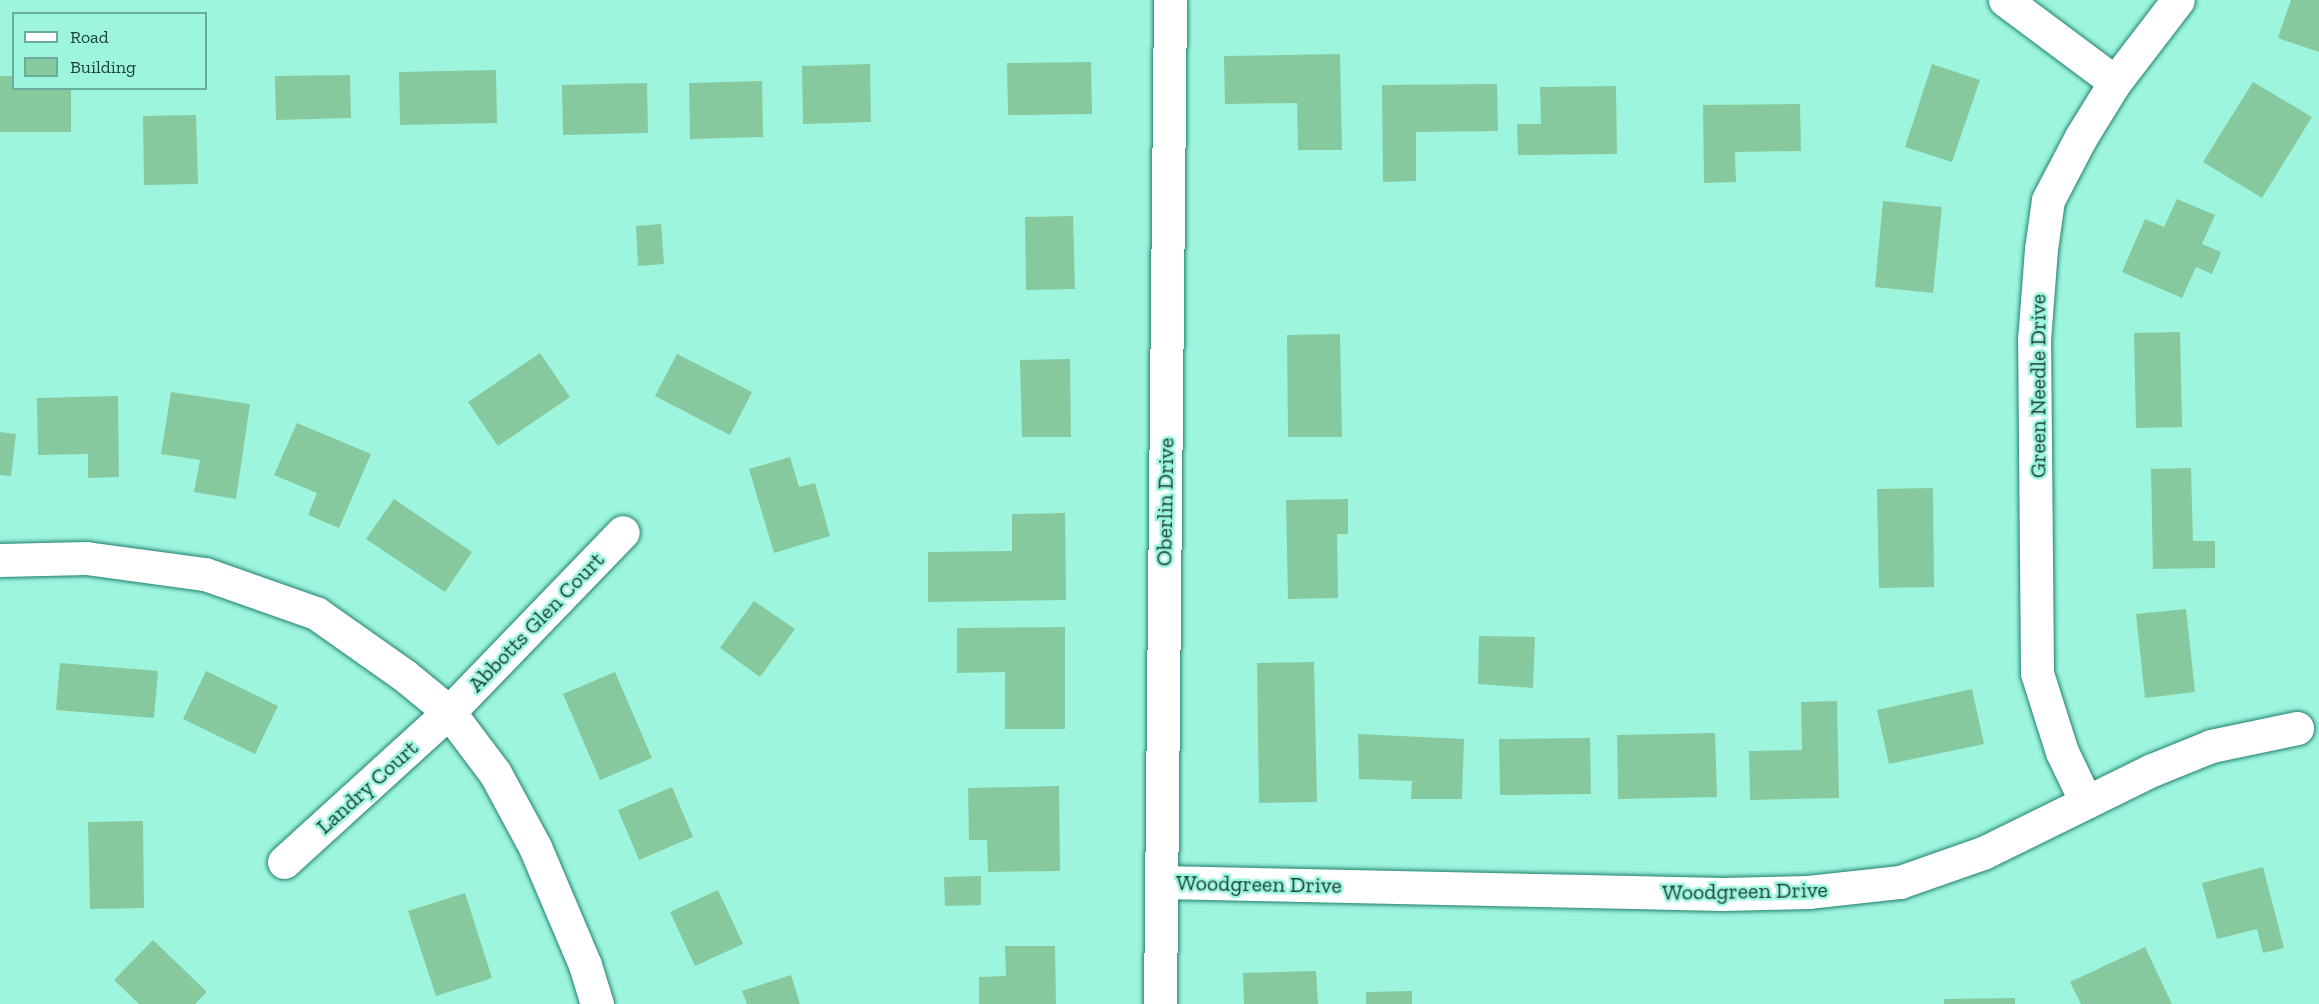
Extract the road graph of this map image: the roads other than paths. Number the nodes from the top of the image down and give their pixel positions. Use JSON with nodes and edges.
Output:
{"nodes":[{"id":1,"x":1170,"y":0,"type":"edge"},
{"id":2,"x":2005,"y":0,"type":"edge"},
{"id":3,"x":2178,"y":0,"type":"edge"},
{"id":4,"x":2115,"y":82,"type":"junction"},
{"id":5,"x":623,"y":532,"type":"dead end"},
{"id":6,"x":0,"y":560,"type":"edge"},
{"id":7,"x":449,"y":712,"type":"junction"},
{"id":8,"x":2297,"y":728,"type":"dead end"},
{"id":9,"x":2086,"y":802,"type":"junction"},
{"id":10,"x":284,"y":862,"type":"dead end"},
{"id":11,"x":1161,"y":882,"type":"junction"},
{"id":12,"x":597,"y":1004,"type":"edge"},
{"id":13,"x":1160,"y":1004,"type":"edge"}],
"edges":[{"from":1,"to":11,"type":"street","name":"Oberlin Drive"},
{"from":2,"to":4,"type":"street"},
{"from":3,"to":4,"type":"street","name":"Green Needle Drive"},
{"from":4,"to":9,"type":"street","name":"Green Needle Drive"},
{"from":5,"to":7,"type":"street","name":"Abbotts Glen Court"},
{"from":6,"to":7,"type":"street"},
{"from":7,"to":10,"type":"street","name":"Landry Court"},
{"from":7,"to":12,"type":"street"},
{"from":8,"to":9,"type":"street","name":"Woodgreen Drive"},
{"from":9,"to":11,"type":"street","name":"Woodgreen Drive"},
{"from":11,"to":13,"type":"street","name":"Oberlin Drive"}]}
